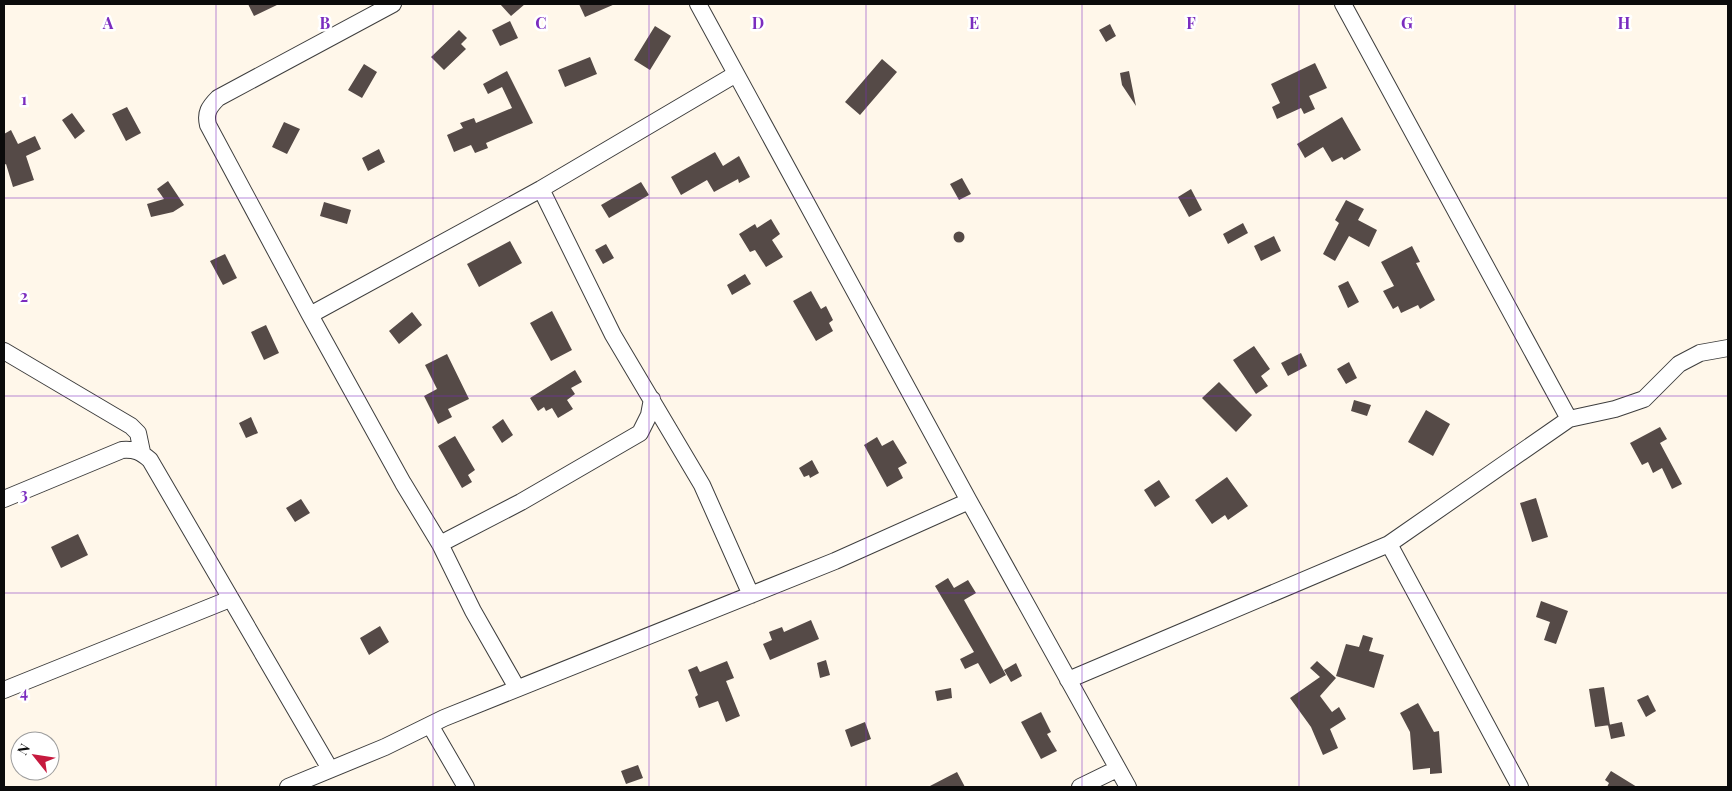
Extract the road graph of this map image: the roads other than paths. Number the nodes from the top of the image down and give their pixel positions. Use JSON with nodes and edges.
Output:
{"nodes":[{"id":1,"x":393,"y":4,"type":"edge"},
{"id":2,"x":698,"y":4,"type":"edge"},
{"id":3,"x":1343,"y":4,"type":"edge"},
{"id":4,"x":736,"y":74,"type":"junction"},
{"id":5,"x":541,"y":189,"type":"junction"},
{"id":6,"x":310,"y":314,"type":"junction"},
{"id":7,"x":1728,"y":348,"type":"edge"},
{"id":8,"x":4,"y":351,"type":"edge"},
{"id":9,"x":652,"y":400,"type":"junction"},
{"id":10,"x":1568,"y":419,"type":"junction"},
{"id":11,"x":640,"y":433,"type":"junction"},
{"id":12,"x":675,"y":438,"type":"junction"},
{"id":13,"x":142,"y":452,"type":"junction"},
{"id":14,"x":4,"y":499,"type":"edge"},
{"id":15,"x":969,"y":501,"type":"junction"},
{"id":16,"x":440,"y":544,"type":"junction"},
{"id":17,"x":1389,"y":544,"type":"junction"},
{"id":18,"x":751,"y":596,"type":"junction"},
{"id":19,"x":230,"y":599,"type":"junction"},
{"id":20,"x":1068,"y":680,"type":"junction"},
{"id":21,"x":517,"y":688,"type":"junction"},
{"id":22,"x":4,"y":690,"type":"edge"},
{"id":23,"x":430,"y":725,"type":"junction"},
{"id":24,"x":330,"y":769,"type":"junction"},
{"id":25,"x":1118,"y":769,"type":"junction"},
{"id":26,"x":288,"y":787,"type":"edge"},
{"id":27,"x":466,"y":787,"type":"edge"},
{"id":28,"x":1080,"y":787,"type":"edge"},
{"id":29,"x":1128,"y":787,"type":"edge"},
{"id":30,"x":1520,"y":787,"type":"edge"}],
"edges":[{"from":1,"to":6,"type":"street"},
{"from":2,"to":4,"type":"street"},
{"from":3,"to":10,"type":"street"},
{"from":4,"to":5,"type":"street"},
{"from":4,"to":15,"type":"street"},
{"from":5,"to":6,"type":"street"},
{"from":5,"to":9,"type":"street"},
{"from":6,"to":16,"type":"street"},
{"from":7,"to":10,"type":"street"},
{"from":8,"to":13,"type":"street"},
{"from":9,"to":11,"type":"street"},
{"from":9,"to":12,"type":"street"},
{"from":10,"to":17,"type":"street"},
{"from":11,"to":12,"type":"street"},
{"from":11,"to":16,"type":"street"},
{"from":12,"to":18,"type":"street"},
{"from":13,"to":14,"type":"street"},
{"from":13,"to":19,"type":"street"},
{"from":15,"to":18,"type":"street"},
{"from":15,"to":20,"type":"street"},
{"from":16,"to":21,"type":"street"},
{"from":17,"to":20,"type":"street"},
{"from":17,"to":30,"type":"street"},
{"from":18,"to":21,"type":"street"},
{"from":19,"to":22,"type":"street"},
{"from":19,"to":24,"type":"street"},
{"from":20,"to":25,"type":"street"},
{"from":21,"to":23,"type":"street"},
{"from":23,"to":24,"type":"street"},
{"from":23,"to":27,"type":"street"},
{"from":24,"to":26,"type":"street"},
{"from":25,"to":28,"type":"street"},
{"from":25,"to":29,"type":"street"}]}
